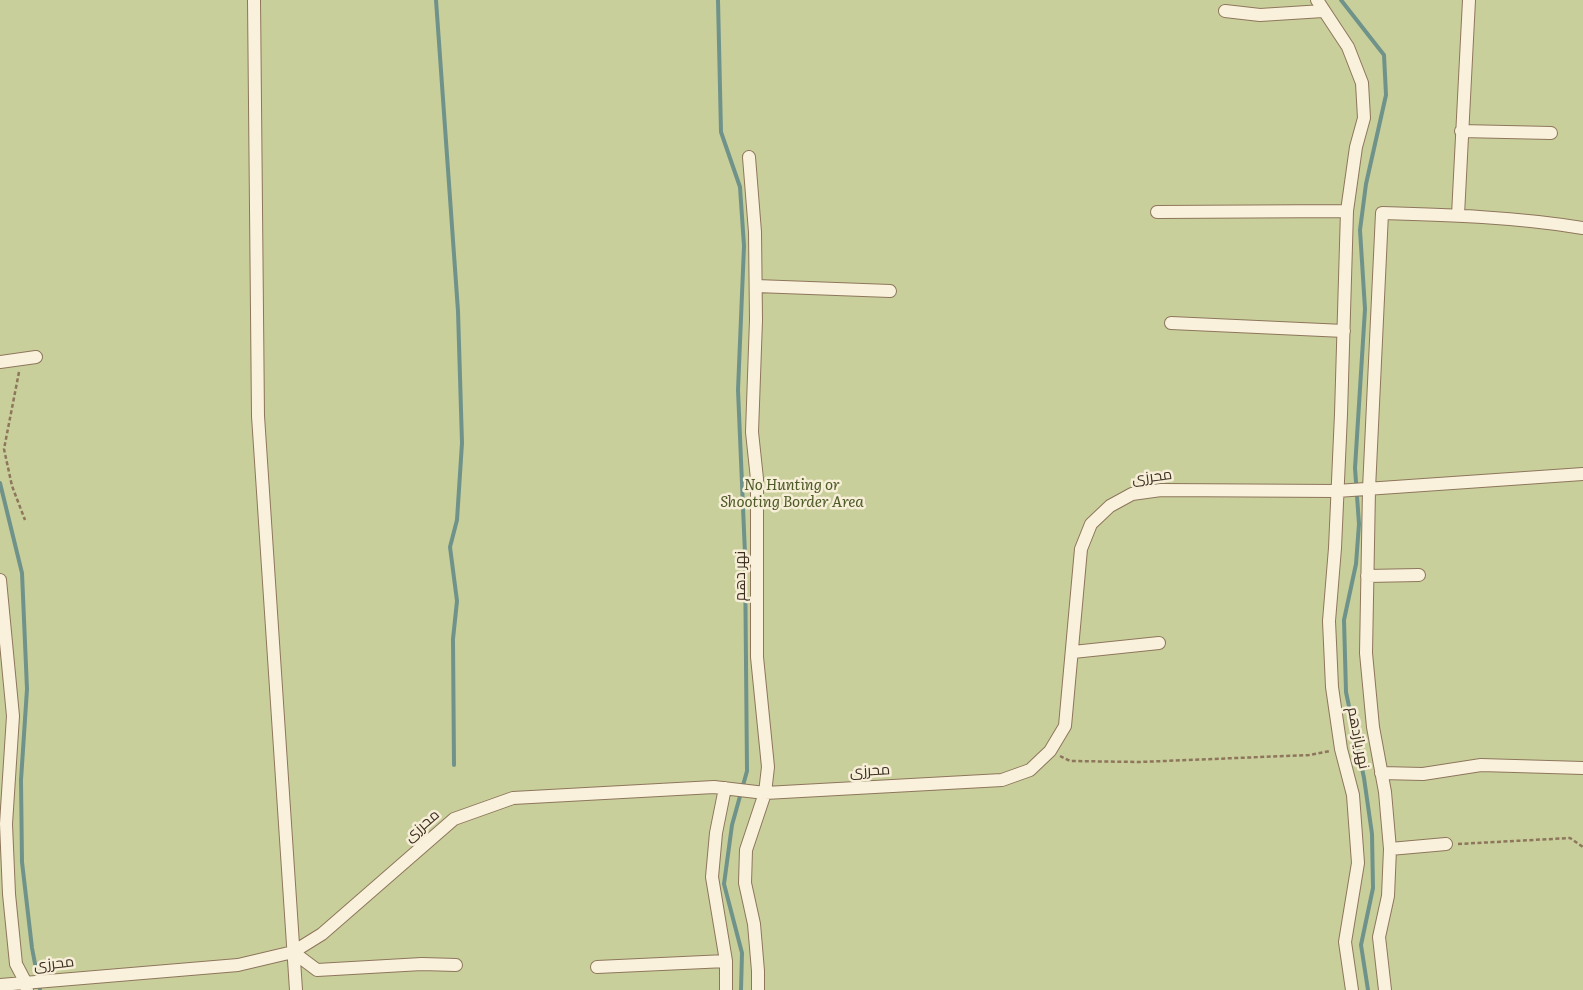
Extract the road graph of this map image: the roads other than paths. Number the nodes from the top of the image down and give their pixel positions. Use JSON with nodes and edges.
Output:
{"nodes":[{"id":1,"x":254,"y":0,"type":"edge"},
{"id":2,"x":1316,"y":0,"type":"edge"},
{"id":3,"x":1469,"y":0,"type":"edge"},
{"id":4,"x":1225,"y":11,"type":"dead end"},
{"id":5,"x":1323,"y":12,"type":"junction"},
{"id":6,"x":1461,"y":132,"type":"junction"},
{"id":7,"x":1551,"y":133,"type":"dead end"},
{"id":8,"x":750,"y":157,"type":"dead end"},
{"id":9,"x":1347,"y":211,"type":"junction"},
{"id":10,"x":1157,"y":212,"type":"dead end"},
{"id":11,"x":1458,"y":215,"type":"junction"},
{"id":12,"x":1583,"y":228,"type":"edge"},
{"id":13,"x":756,"y":286,"type":"junction"},
{"id":14,"x":890,"y":291,"type":"dead end"},
{"id":15,"x":1171,"y":323,"type":"dead end"},
{"id":16,"x":1344,"y":331,"type":"junction"},
{"id":17,"x":36,"y":357,"type":"dead end"},
{"id":18,"x":4,"y":362,"type":"edge"},
{"id":19,"x":1583,"y":474,"type":"edge"},
{"id":20,"x":1366,"y":489,"type":"junction"},
{"id":21,"x":1341,"y":491,"type":"junction"},
{"id":22,"x":1418,"y":575,"type":"dead end"},
{"id":23,"x":1367,"y":576,"type":"junction"},
{"id":24,"x":0,"y":580,"type":"edge"},
{"id":25,"x":1159,"y":643,"type":"dead end"},
{"id":26,"x":1072,"y":652,"type":"junction"},
{"id":27,"x":1583,"y":768,"type":"edge"},
{"id":28,"x":1382,"y":773,"type":"junction"},
{"id":29,"x":730,"y":789,"type":"junction"},
{"id":30,"x":761,"y":792,"type":"junction"},
{"id":31,"x":1446,"y":844,"type":"road end"},
{"id":32,"x":1390,"y":849,"type":"junction"},
{"id":33,"x":293,"y":952,"type":"junction"},
{"id":34,"x":726,"y":961,"type":"junction"},
{"id":35,"x":456,"y":965,"type":"dead end"},
{"id":36,"x":597,"y":966,"type":"dead end"},
{"id":37,"x":57,"y":983,"type":"edge"},
{"id":38,"x":0,"y":985,"type":"edge"},
{"id":39,"x":28,"y":985,"type":"edge"},
{"id":40,"x":296,"y":990,"type":"edge"},
{"id":41,"x":726,"y":990,"type":"edge"},
{"id":42,"x":758,"y":990,"type":"edge"},
{"id":43,"x":1352,"y":990,"type":"edge"},
{"id":44,"x":1385,"y":990,"type":"edge"}],
"edges":[{"from":1,"to":33,"type":"street"},
{"from":2,"to":5,"type":"street","name":"نهر یازدهم"},
{"from":3,"to":6,"type":"street"},
{"from":4,"to":5,"type":"street"},
{"from":5,"to":9,"type":"street","name":"نهر یازدهم"},
{"from":6,"to":7,"type":"street"},
{"from":6,"to":11,"type":"street"},
{"from":8,"to":13,"type":"street","name":"نهر دهم"},
{"from":9,"to":10,"type":"street"},
{"from":9,"to":16,"type":"street","name":"نهر یازدهم"},
{"from":11,"to":12,"type":"street"},
{"from":11,"to":20,"type":"street"},
{"from":13,"to":14,"type":"street"},
{"from":13,"to":30,"type":"street","name":"نهر دهم"},
{"from":15,"to":16,"type":"street"},
{"from":16,"to":21,"type":"street","name":"نهر یازدهم"},
{"from":17,"to":18,"type":"street"},
{"from":19,"to":20,"type":"street","name":"محرزی"},
{"from":20,"to":21,"type":"street","name":"محرزی"},
{"from":20,"to":23,"type":"street"},
{"from":21,"to":26,"type":"street","name":"محرزی"},
{"from":21,"to":43,"type":"street","name":"نهر یازدهم"},
{"from":22,"to":23,"type":"street"},
{"from":23,"to":28,"type":"street"},
{"from":24,"to":39,"type":"street"},
{"from":25,"to":26,"type":"street"},
{"from":26,"to":30,"type":"street","name":"محرزی"},
{"from":27,"to":28,"type":"street"},
{"from":28,"to":32,"type":"street"},
{"from":29,"to":30,"type":"street","name":"محرزی"},
{"from":29,"to":33,"type":"street","name":"محرزی"},
{"from":29,"to":34,"type":"street"},
{"from":30,"to":42,"type":"street","name":"نهر دهم"},
{"from":31,"to":32,"type":"street"},
{"from":32,"to":44,"type":"street"},
{"from":33,"to":35,"type":"street"},
{"from":33,"to":37,"type":"street","name":"محرزی"},
{"from":33,"to":40,"type":"street"},
{"from":34,"to":36,"type":"street"},
{"from":34,"to":41,"type":"street"},
{"from":37,"to":39,"type":"street","name":"محرزی"},
{"from":38,"to":39,"type":"street","name":"محرزی"}]}
